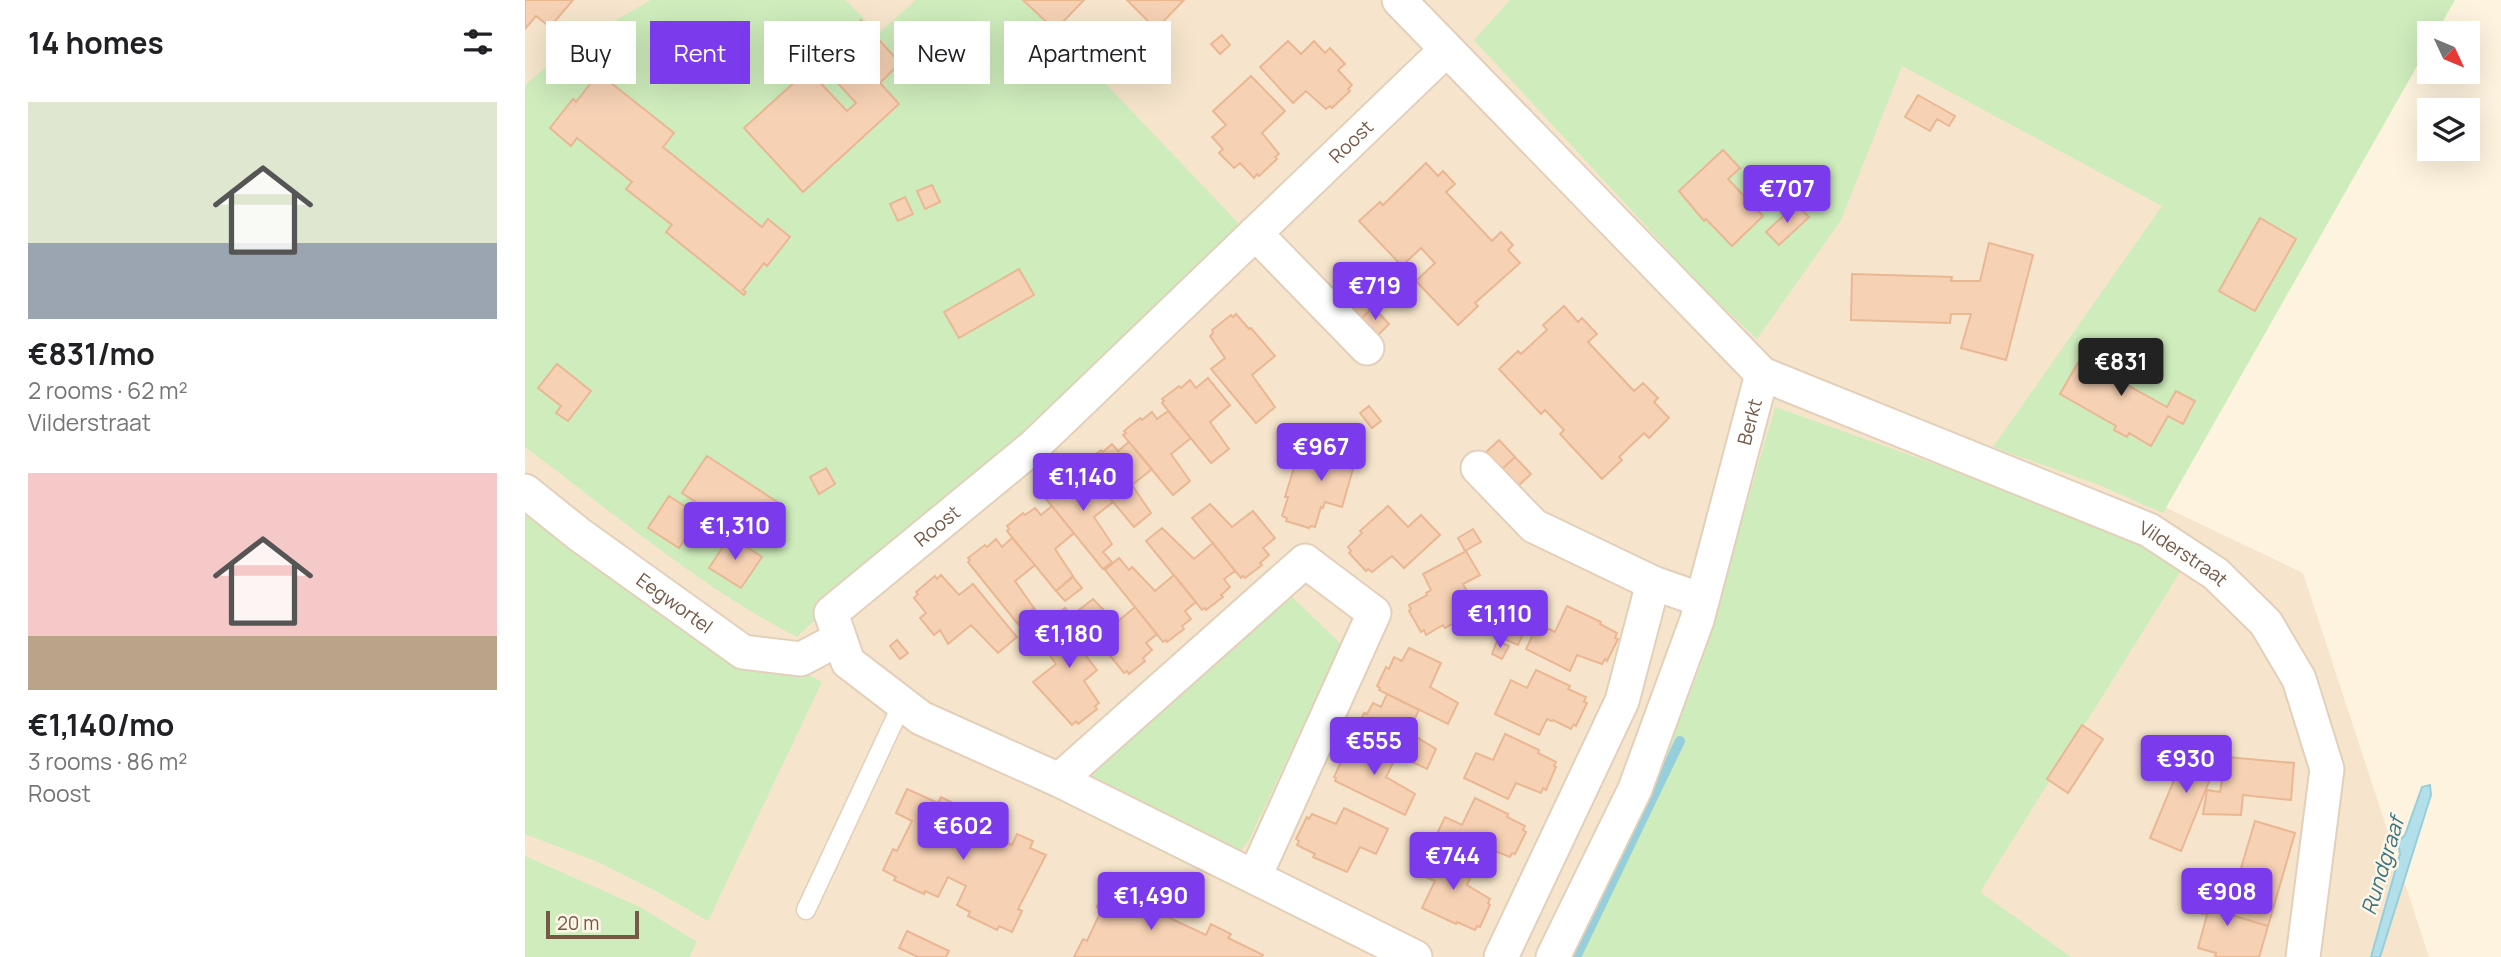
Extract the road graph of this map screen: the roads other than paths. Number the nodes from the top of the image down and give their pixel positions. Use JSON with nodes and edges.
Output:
{"nodes":[{"id":1,"x":1399,"y":0,"type":"edge"},
{"id":2,"x":1446,"y":50,"type":"junction"},
{"id":3,"x":1255,"y":233,"type":"junction"},
{"id":4,"x":1367,"y":348,"type":"dead end"},
{"id":5,"x":1762,"y":374,"type":"junction"},
{"id":6,"x":1478,"y":468,"type":"dead end"},
{"id":7,"x":525,"y":491,"type":"edge"},
{"id":8,"x":1653,"y":583,"type":"junction"},
{"id":9,"x":1702,"y":600,"type":"junction"},
{"id":10,"x":839,"y":639,"type":"junction"},
{"id":11,"x":902,"y":704,"type":"junction"},
{"id":12,"x":1059,"y":780,"type":"junction"},
{"id":13,"x":1255,"y":876,"type":"junction"},
{"id":14,"x":806,"y":910,"type":"dead end"},
{"id":15,"x":1415,"y":957,"type":"edge"},
{"id":16,"x":1501,"y":957,"type":"edge"},
{"id":17,"x":1553,"y":957,"type":"edge"},
{"id":18,"x":2303,"y":957,"type":"edge"}],
"edges":[{"from":1,"to":2,"type":"street","name":"Berkt"},
{"from":2,"to":3,"type":"street","name":"Roost"},
{"from":2,"to":5,"type":"street","name":"Berkt"},
{"from":3,"to":4,"type":"street"},
{"from":3,"to":10,"type":"street","name":"Roost"},
{"from":5,"to":9,"type":"street","name":"Berkt"},
{"from":5,"to":18,"type":"street","name":"Vilderstraat"},
{"from":6,"to":8,"type":"street"},
{"from":7,"to":10,"type":"street","name":"Eegwortel"},
{"from":8,"to":9,"type":"street"},
{"from":8,"to":16,"type":"street"},
{"from":9,"to":17,"type":"street","name":"Berkt"},
{"from":10,"to":11,"type":"street","name":"Roost"},
{"from":11,"to":12,"type":"street","name":"Roost"},
{"from":11,"to":14,"type":"lane"},
{"from":12,"to":13,"type":"street","name":"Roost"},
{"from":12,"to":13,"type":"street"},
{"from":13,"to":15,"type":"street","name":"Roost"}]}
